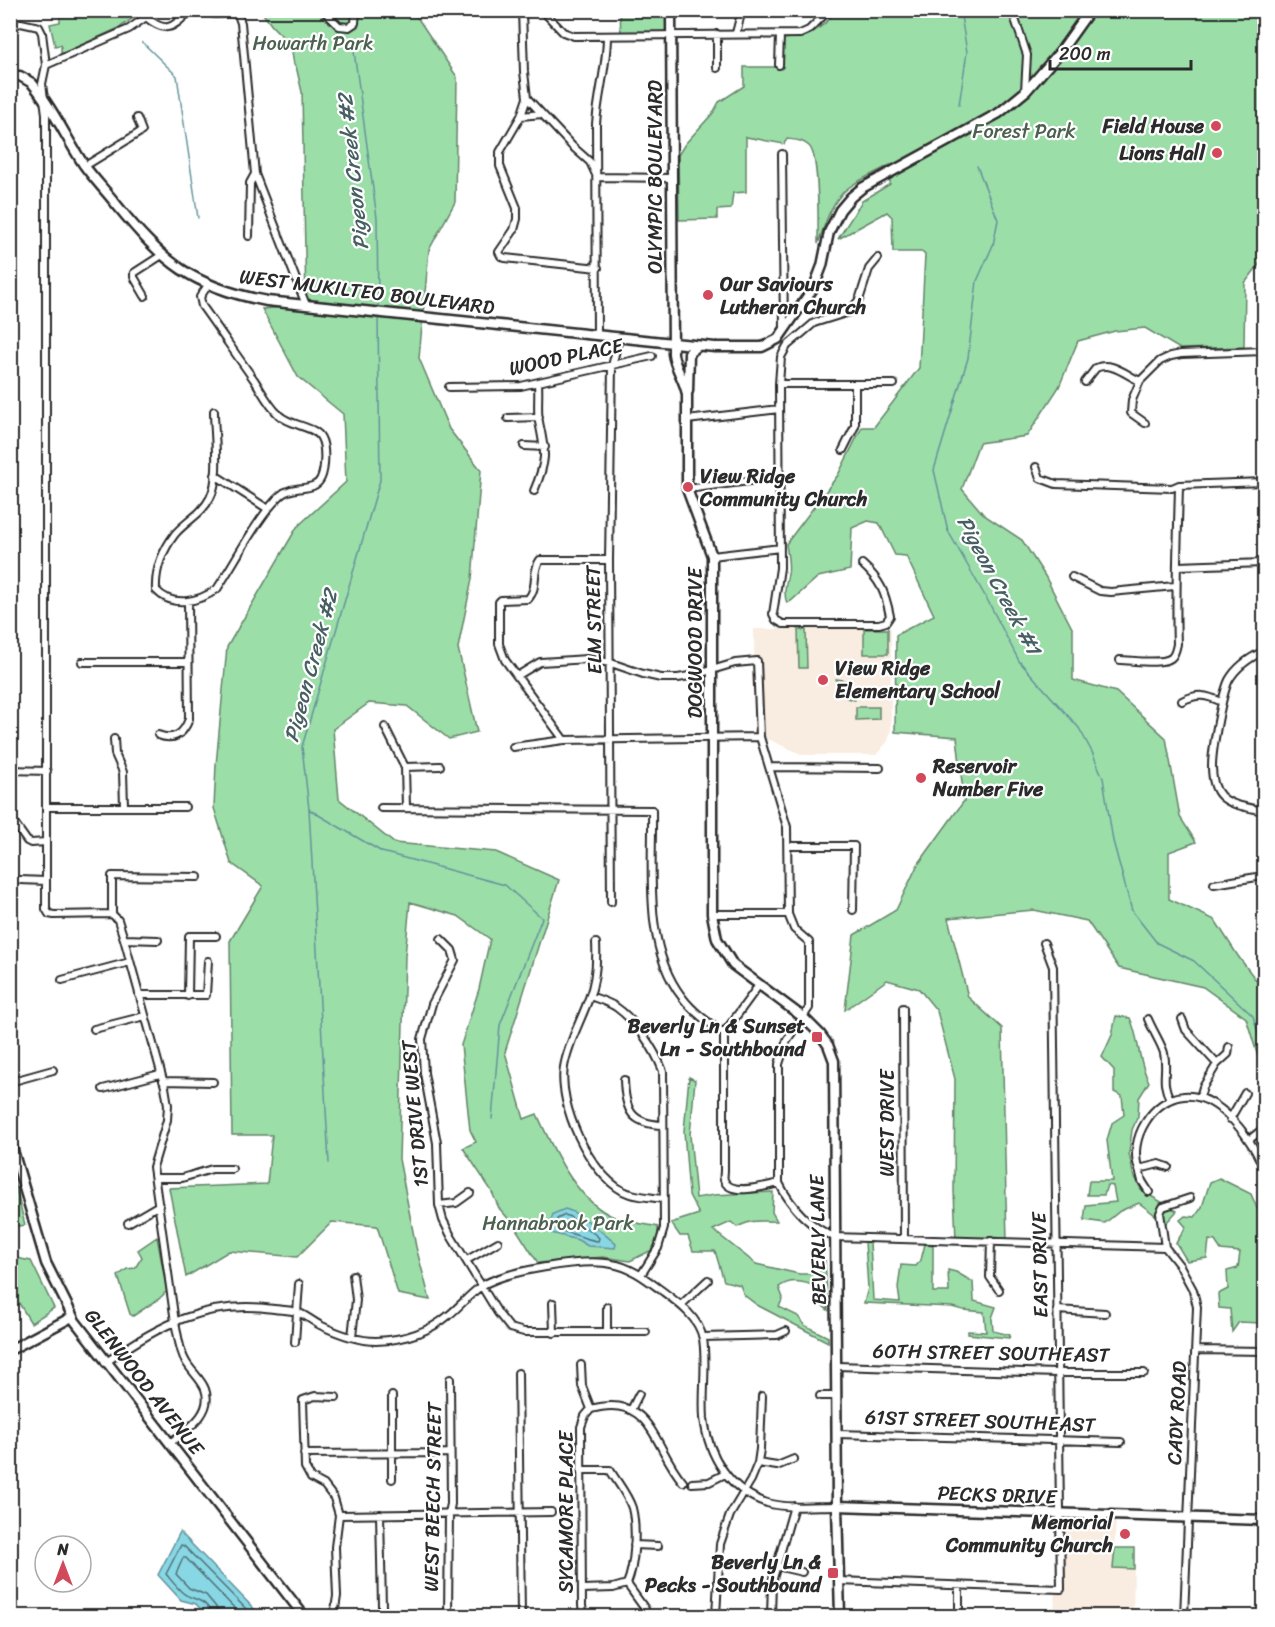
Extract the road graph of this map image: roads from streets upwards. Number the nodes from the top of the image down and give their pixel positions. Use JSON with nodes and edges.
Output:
{"nodes":[{"id":1,"x":191,"y":10,"type":"edge"},
{"id":2,"x":323,"y":10,"type":"edge"},
{"id":3,"x":356,"y":10,"type":"edge"},
{"id":4,"x":522,"y":10,"type":"edge"},
{"id":5,"x":542,"y":10,"type":"edge"},
{"id":6,"x":671,"y":10,"type":"edge"},
{"id":7,"x":742,"y":10,"type":"edge"},
{"id":8,"x":829,"y":10,"type":"edge"},
{"id":9,"x":1012,"y":10,"type":"edge"},
{"id":10,"x":1090,"y":10,"type":"edge"},
{"id":11,"x":146,"y":14,"type":"edge"},
{"id":12,"x":10,"y":26,"type":"edge"},
{"id":13,"x":736,"y":33,"type":"junction"},
{"id":14,"x":671,"y":34,"type":"junction"},
{"id":15,"x":717,"y":34,"type":"junction"},
{"id":16,"x":780,"y":35,"type":"junction"},
{"id":17,"x":607,"y":36,"type":"junction"},
{"id":18,"x":779,"y":65,"type":"dead end"},
{"id":19,"x":46,"y":66,"type":"junction"},
{"id":20,"x":717,"y":68,"type":"dead end"},
{"id":21,"x":10,"y":76,"type":"edge"},
{"id":22,"x":1025,"y":92,"type":"junction"},
{"id":23,"x":528,"y":98,"type":"junction"},
{"id":24,"x":44,"y":99,"type":"junction"},
{"id":25,"x":542,"y":114,"type":"junction"},
{"id":26,"x":521,"y":117,"type":"junction"},
{"id":27,"x":137,"y":118,"type":"dead end"},
{"id":28,"x":782,"y":154,"type":"dead end"},
{"id":29,"x":85,"y":166,"type":"junction"},
{"id":30,"x":255,"y":174,"type":"junction"},
{"id":31,"x":597,"y":177,"type":"junction"},
{"id":32,"x":671,"y":178,"type":"junction"},
{"id":33,"x":249,"y":236,"type":"dead end"},
{"id":34,"x":162,"y":255,"type":"junction"},
{"id":35,"x":878,"y":258,"type":"dead end"},
{"id":36,"x":598,"y":268,"type":"junction"},
{"id":37,"x":208,"y":285,"type":"junction"},
{"id":38,"x":145,"y":296,"type":"dead end"},
{"id":39,"x":306,"y":305,"type":"junction"},
{"id":40,"x":784,"y":331,"type":"junction"},
{"id":41,"x":597,"y":335,"type":"junction"},
{"id":42,"x":619,"y":338,"type":"junction"},
{"id":43,"x":673,"y":344,"type":"junction"},
{"id":44,"x":701,"y":346,"type":"junction"},
{"id":45,"x":1264,"y":351,"type":"edge"},
{"id":46,"x":652,"y":356,"type":"dead end"},
{"id":47,"x":612,"y":366,"type":"junction"},
{"id":48,"x":1140,"y":381,"type":"junction"},
{"id":49,"x":1084,"y":382,"type":"dead end"},
{"id":50,"x":538,"y":383,"type":"junction"},
{"id":51,"x":778,"y":384,"type":"junction"},
{"id":52,"x":855,"y":384,"type":"junction"},
{"id":53,"x":894,"y":384,"type":"dead end"},
{"id":54,"x":449,"y":387,"type":"dead end"},
{"id":55,"x":687,"y":395,"type":"junction"},
{"id":56,"x":779,"y":409,"type":"junction"},
{"id":57,"x":214,"y":411,"type":"dead end"},
{"id":58,"x":539,"y":417,"type":"junction"},
{"id":59,"x":508,"y":418,"type":"dead end"},
{"id":60,"x":687,"y":420,"type":"junction"},
{"id":61,"x":1144,"y":423,"type":"dead end"},
{"id":62,"x":524,"y":446,"type":"dead end"},
{"id":63,"x":545,"y":447,"type":"junction"},
{"id":64,"x":843,"y":450,"type":"dead end"},
{"id":65,"x":1036,"y":467,"type":"dead end"},
{"id":66,"x":215,"y":475,"type":"junction"},
{"id":67,"x":780,"y":477,"type":"junction"},
{"id":68,"x":1264,"y":482,"type":"edge"},
{"id":69,"x":1179,"y":485,"type":"junction"},
{"id":70,"x":687,"y":489,"type":"junction"},
{"id":71,"x":534,"y":491,"type":"dead end"},
{"id":72,"x":268,"y":509,"type":"junction"},
{"id":73,"x":780,"y":548,"type":"junction"},
{"id":74,"x":712,"y":556,"type":"junction"},
{"id":75,"x":609,"y":560,"type":"junction"},
{"id":76,"x":1264,"y":563,"type":"edge"},
{"id":77,"x":862,"y":564,"type":"dead end"},
{"id":78,"x":1178,"y":566,"type":"junction"},
{"id":79,"x":1072,"y":577,"type":"dead end"},
{"id":80,"x":1175,"y":586,"type":"junction"},
{"id":81,"x":188,"y":601,"type":"junction"},
{"id":82,"x":1264,"y":651,"type":"edge"},
{"id":83,"x":1120,"y":660,"type":"dead end"},
{"id":84,"x":82,"y":662,"type":"dead end"},
{"id":85,"x":187,"y":662,"type":"junction"},
{"id":86,"x":611,"y":663,"type":"junction"},
{"id":87,"x":713,"y":669,"type":"junction"},
{"id":88,"x":518,"y":676,"type":"junction"},
{"id":89,"x":1182,"y":701,"type":"dead end"},
{"id":90,"x":1222,"y":702,"type":"junction"},
{"id":91,"x":385,"y":727,"type":"dead end"},
{"id":92,"x":158,"y":735,"type":"dead end"},
{"id":93,"x":712,"y":737,"type":"junction"},
{"id":94,"x":760,"y":737,"type":"junction"},
{"id":95,"x":611,"y":738,"type":"junction"},
{"id":96,"x":114,"y":739,"type":"dead end"},
{"id":97,"x":564,"y":740,"type":"junction"},
{"id":98,"x":513,"y":747,"type":"dead end"},
{"id":99,"x":440,"y":766,"type":"dead end"},
{"id":100,"x":405,"y":767,"type":"junction"},
{"id":101,"x":770,"y":767,"type":"junction"},
{"id":102,"x":880,"y":768,"type":"dead end"},
{"id":103,"x":10,"y":770,"type":"edge"},
{"id":104,"x":46,"y":771,"type":"junction"},
{"id":105,"x":124,"y":806,"type":"junction"},
{"id":106,"x":46,"y":807,"type":"junction"},
{"id":107,"x":185,"y":807,"type":"dead end"},
{"id":108,"x":406,"y":807,"type":"junction"},
{"id":109,"x":381,"y":808,"type":"dead end"},
{"id":110,"x":612,"y":808,"type":"junction"},
{"id":111,"x":1264,"y":812,"type":"edge"},
{"id":112,"x":10,"y":817,"type":"edge"},
{"id":113,"x":46,"y":842,"type":"junction"},
{"id":114,"x":789,"y":846,"type":"junction"},
{"id":115,"x":1264,"y":861,"type":"edge"},
{"id":116,"x":198,"y":877,"type":"dead end"},
{"id":117,"x":1264,"y":878,"type":"edge"},
{"id":118,"x":20,"y":880,"type":"dead end"},
{"id":119,"x":46,"y":881,"type":"junction"},
{"id":120,"x":1214,"y":884,"type":"dead end"},
{"id":121,"x":611,"y":902,"type":"dead end"},
{"id":122,"x":853,"y":910,"type":"dead end"},
{"id":123,"x":112,"y":914,"type":"junction"},
{"id":124,"x":712,"y":914,"type":"junction"},
{"id":125,"x":788,"y":914,"type":"junction"},
{"id":126,"x":216,"y":936,"type":"dead end"},
{"id":127,"x":124,"y":939,"type":"junction"},
{"id":128,"x":441,"y":939,"type":"dead end"},
{"id":129,"x":158,"y":940,"type":"dead end"},
{"id":130,"x":596,"y":944,"type":"dead end"},
{"id":131,"x":1044,"y":944,"type":"dead end"},
{"id":132,"x":208,"y":961,"type":"dead end"},
{"id":133,"x":130,"y":962,"type":"junction"},
{"id":134,"x":62,"y":980,"type":"dead end"},
{"id":135,"x":759,"y":985,"type":"junction"},
{"id":136,"x":139,"y":995,"type":"junction"},
{"id":137,"x":188,"y":996,"type":"junction"},
{"id":138,"x":590,"y":996,"type":"junction"},
{"id":139,"x":903,"y":1008,"type":"dead end"},
{"id":140,"x":145,"y":1016,"type":"junction"},
{"id":141,"x":804,"y":1018,"type":"junction"},
{"id":142,"x":1148,"y":1019,"type":"dead end"},
{"id":143,"x":1182,"y":1019,"type":"dead end"},
{"id":144,"x":94,"y":1029,"type":"dead end"},
{"id":145,"x":724,"y":1033,"type":"junction"},
{"id":146,"x":1229,"y":1047,"type":"dead end"},
{"id":147,"x":1217,"y":1064,"type":"junction"},
{"id":148,"x":52,"y":1070,"type":"dead end"},
{"id":149,"x":160,"y":1074,"type":"junction"},
{"id":150,"x":624,"y":1080,"type":"dead end"},
{"id":151,"x":163,"y":1081,"type":"junction"},
{"id":152,"x":10,"y":1082,"type":"edge"},
{"id":153,"x":213,"y":1082,"type":"dead end"},
{"id":154,"x":103,"y":1089,"type":"dead end"},
{"id":155,"x":1245,"y":1093,"type":"dead end"},
{"id":156,"x":1200,"y":1097,"type":"junction"},
{"id":157,"x":1170,"y":1099,"type":"junction"},
{"id":158,"x":1230,"y":1119,"type":"junction"},
{"id":159,"x":663,"y":1125,"type":"junction"},
{"id":160,"x":1264,"y":1128,"type":"edge"},
{"id":161,"x":10,"y":1140,"type":"edge"},
{"id":162,"x":1249,"y":1140,"type":"junction"},
{"id":163,"x":1168,"y":1167,"type":"dead end"},
{"id":164,"x":1264,"y":1168,"type":"edge"},
{"id":165,"x":232,"y":1169,"type":"dead end"},
{"id":166,"x":1139,"y":1169,"type":"junction"},
{"id":167,"x":155,"y":1178,"type":"junction"},
{"id":168,"x":779,"y":1183,"type":"junction"},
{"id":169,"x":1149,"y":1192,"type":"dead end"},
{"id":170,"x":470,"y":1193,"type":"dead end"},
{"id":171,"x":1190,"y":1198,"type":"dead end"},
{"id":172,"x":663,"y":1199,"type":"junction"},
{"id":173,"x":439,"y":1204,"type":"junction"},
{"id":174,"x":159,"y":1205,"type":"junction"},
{"id":175,"x":128,"y":1223,"type":"dead end"},
{"id":176,"x":834,"y":1237,"type":"junction"},
{"id":177,"x":904,"y":1239,"type":"junction"},
{"id":178,"x":990,"y":1241,"type":"junction"},
{"id":179,"x":498,"y":1242,"type":"dead end"},
{"id":180,"x":1056,"y":1243,"type":"junction"},
{"id":181,"x":1165,"y":1247,"type":"junction"},
{"id":182,"x":467,"y":1260,"type":"junction"},
{"id":183,"x":353,"y":1275,"type":"dead end"},
{"id":184,"x":641,"y":1275,"type":"junction"},
{"id":185,"x":708,"y":1280,"type":"dead end"},
{"id":186,"x":299,"y":1284,"type":"dead end"},
{"id":187,"x":482,"y":1286,"type":"junction"},
{"id":188,"x":999,"y":1290,"type":"dead end"},
{"id":189,"x":553,"y":1303,"type":"dead end"},
{"id":190,"x":681,"y":1305,"type":"junction"},
{"id":191,"x":607,"y":1307,"type":"dead end"},
{"id":192,"x":1057,"y":1310,"type":"junction"},
{"id":193,"x":297,"y":1312,"type":"junction"},
{"id":194,"x":1105,"y":1313,"type":"dead end"},
{"id":195,"x":72,"y":1317,"type":"junction"},
{"id":196,"x":175,"y":1322,"type":"junction"},
{"id":197,"x":786,"y":1331,"type":"dead end"},
{"id":198,"x":607,"y":1332,"type":"junction"},
{"id":199,"x":646,"y":1332,"type":"dead end"},
{"id":200,"x":554,"y":1333,"type":"junction"},
{"id":201,"x":352,"y":1337,"type":"junction"},
{"id":202,"x":703,"y":1337,"type":"junction"},
{"id":203,"x":295,"y":1342,"type":"dead end"},
{"id":204,"x":10,"y":1350,"type":"edge"},
{"id":205,"x":1197,"y":1350,"type":"junction"},
{"id":206,"x":1264,"y":1351,"type":"edge"},
{"id":207,"x":105,"y":1363,"type":"junction"},
{"id":208,"x":581,"y":1365,"type":"dead end"},
{"id":209,"x":837,"y":1366,"type":"junction"},
{"id":210,"x":1144,"y":1372,"type":"dead end"},
{"id":211,"x":518,"y":1373,"type":"dead end"},
{"id":212,"x":1058,"y":1373,"type":"junction"},
{"id":213,"x":450,"y":1379,"type":"dead end"},
{"id":214,"x":639,"y":1394,"type":"dead end"},
{"id":215,"x":392,"y":1396,"type":"dead end"},
{"id":216,"x":762,"y":1396,"type":"dead end"},
{"id":217,"x":820,"y":1396,"type":"dead end"},
{"id":218,"x":837,"y":1396,"type":"junction"},
{"id":219,"x":336,"y":1397,"type":"dead end"},
{"id":220,"x":591,"y":1409,"type":"junction"},
{"id":221,"x":631,"y":1410,"type":"junction"},
{"id":222,"x":837,"y":1434,"type":"junction"},
{"id":223,"x":1058,"y":1440,"type":"junction"},
{"id":224,"x":1121,"y":1442,"type":"dead end"},
{"id":225,"x":170,"y":1443,"type":"junction"},
{"id":226,"x":393,"y":1453,"type":"junction"},
{"id":227,"x":449,"y":1453,"type":"junction"},
{"id":228,"x":304,"y":1455,"type":"junction"},
{"id":229,"x":794,"y":1459,"type":"dead end"},
{"id":230,"x":758,"y":1463,"type":"junction"},
{"id":231,"x":581,"y":1470,"type":"junction"},
{"id":232,"x":725,"y":1474,"type":"junction"},
{"id":233,"x":392,"y":1479,"type":"dead end"},
{"id":234,"x":683,"y":1482,"type":"dead end"},
{"id":235,"x":692,"y":1483,"type":"dead end"},
{"id":236,"x":742,"y":1492,"type":"junction"},
{"id":237,"x":794,"y":1506,"type":"junction"},
{"id":238,"x":837,"y":1506,"type":"junction"},
{"id":239,"x":520,"y":1512,"type":"junction"},
{"id":240,"x":551,"y":1512,"type":"dead end"},
{"id":241,"x":380,"y":1514,"type":"junction"},
{"id":242,"x":449,"y":1514,"type":"junction"},
{"id":243,"x":1060,"y":1514,"type":"junction"},
{"id":244,"x":339,"y":1515,"type":"junction"},
{"id":245,"x":1188,"y":1517,"type":"junction"},
{"id":246,"x":1264,"y":1520,"type":"edge"},
{"id":247,"x":634,"y":1545,"type":"junction"},
{"id":248,"x":658,"y":1546,"type":"dead end"},
{"id":249,"x":776,"y":1566,"type":"junction"},
{"id":250,"x":802,"y":1572,"type":"dead end"},
{"id":251,"x":838,"y":1581,"type":"junction"},
{"id":252,"x":627,"y":1584,"type":"junction"},
{"id":253,"x":959,"y":1586,"type":"junction"},
{"id":254,"x":582,"y":1589,"type":"junction"},
{"id":255,"x":304,"y":1617,"type":"edge"},
{"id":256,"x":334,"y":1617,"type":"edge"},
{"id":257,"x":384,"y":1617,"type":"edge"},
{"id":258,"x":448,"y":1617,"type":"edge"},
{"id":259,"x":521,"y":1617,"type":"edge"},
{"id":260,"x":584,"y":1617,"type":"edge"},
{"id":261,"x":646,"y":1617,"type":"edge"},
{"id":262,"x":716,"y":1617,"type":"edge"},
{"id":263,"x":771,"y":1617,"type":"edge"},
{"id":264,"x":840,"y":1617,"type":"edge"},
{"id":265,"x":959,"y":1617,"type":"edge"},
{"id":266,"x":1184,"y":1617,"type":"edge"}],
"edges":[{"from":1,"to":11,"type":"street"},
{"from":1,"to":30,"type":"street"},
{"from":2,"to":3,"type":"street"},
{"from":4,"to":23,"type":"street"},
{"from":5,"to":17,"type":"street"},
{"from":6,"to":14,"type":"street","name":"OLYMPIC BOULEVARD"},
{"from":7,"to":13,"type":"street"},
{"from":8,"to":16,"type":"street"},
{"from":9,"to":22,"type":"street"},
{"from":10,"to":22,"type":"street","name":"WEST MUKILTEO BOULEVARD"},
{"from":11,"to":19,"type":"street"},
{"from":12,"to":19,"type":"street"},
{"from":13,"to":15,"type":"street"},
{"from":13,"to":16,"type":"street"},
{"from":14,"to":15,"type":"street"},
{"from":14,"to":17,"type":"street"},
{"from":14,"to":32,"type":"street","name":"OLYMPIC BOULEVARD"},
{"from":15,"to":20,"type":"street"},
{"from":16,"to":18,"type":"street"},
{"from":17,"to":31,"type":"street"},
{"from":19,"to":24,"type":"street"},
{"from":21,"to":24,"type":"street","name":"WEST MUKILTEO BOULEVARD"},
{"from":22,"to":40,"type":"street","name":"WEST MUKILTEO BOULEVARD"},
{"from":23,"to":25,"type":"street"},
{"from":23,"to":26,"type":"street"},
{"from":24,"to":29,"type":"street","name":"WEST MUKILTEO BOULEVARD"},
{"from":24,"to":104,"type":"street"},
{"from":25,"to":26,"type":"street"},
{"from":25,"to":31,"type":"street"},
{"from":26,"to":36,"type":"street"},
{"from":27,"to":29,"type":"street"},
{"from":28,"to":40,"type":"street"},
{"from":29,"to":34,"type":"street","name":"WEST MUKILTEO BOULEVARD"},
{"from":30,"to":33,"type":"street"},
{"from":30,"to":39,"type":"street"},
{"from":31,"to":32,"type":"street"},
{"from":31,"to":36,"type":"street"},
{"from":32,"to":43,"type":"street","name":"OLYMPIC BOULEVARD"},
{"from":34,"to":37,"type":"street","name":"WEST MUKILTEO BOULEVARD"},
{"from":34,"to":38,"type":"street"},
{"from":35,"to":51,"type":"street"},
{"from":36,"to":41,"type":"street"},
{"from":37,"to":39,"type":"street","name":"WEST MUKILTEO BOULEVARD"},
{"from":37,"to":72,"type":"street"},
{"from":39,"to":41,"type":"street","name":"WEST MUKILTEO BOULEVARD"},
{"from":40,"to":44,"type":"street","name":"WEST MUKILTEO BOULEVARD"},
{"from":41,"to":42,"type":"street","name":"WEST MUKILTEO BOULEVARD"},
{"from":42,"to":43,"type":"street","name":"WEST MUKILTEO BOULEVARD"},
{"from":42,"to":47,"type":"street","name":"ELM STREET"},
{"from":43,"to":44,"type":"street","name":"WEST MUKILTEO BOULEVARD"},
{"from":43,"to":55,"type":"street","name":"DOGWOOD DRIVE"},
{"from":44,"to":55,"type":"street"},
{"from":45,"to":48,"type":"street"},
{"from":46,"to":47,"type":"street","name":"WOOD PLACE"},
{"from":47,"to":50,"type":"street","name":"WOOD PLACE"},
{"from":47,"to":75,"type":"street","name":"ELM STREET"},
{"from":48,"to":49,"type":"street"},
{"from":48,"to":61,"type":"street"},
{"from":50,"to":54,"type":"street","name":"WOOD PLACE"},
{"from":50,"to":58,"type":"street"},
{"from":51,"to":52,"type":"street"},
{"from":51,"to":56,"type":"street"},
{"from":52,"to":53,"type":"street"},
{"from":52,"to":64,"type":"street"},
{"from":55,"to":60,"type":"street","name":"DOGWOOD DRIVE"},
{"from":56,"to":60,"type":"street"},
{"from":56,"to":67,"type":"street"},
{"from":57,"to":66,"type":"street"},
{"from":58,"to":59,"type":"street"},
{"from":58,"to":63,"type":"street"},
{"from":60,"to":70,"type":"street","name":"DOGWOOD DRIVE"},
{"from":62,"to":63,"type":"street"},
{"from":63,"to":71,"type":"street"},
{"from":65,"to":69,"type":"street"},
{"from":66,"to":72,"type":"street"},
{"from":66,"to":81,"type":"street"},
{"from":67,"to":70,"type":"street"},
{"from":67,"to":73,"type":"street"},
{"from":68,"to":69,"type":"street"},
{"from":69,"to":78,"type":"street"},
{"from":70,"to":74,"type":"street","name":"DOGWOOD DRIVE"},
{"from":72,"to":81,"type":"street"},
{"from":73,"to":74,"type":"street"},
{"from":73,"to":77,"type":"street"},
{"from":74,"to":87,"type":"street","name":"DOGWOOD DRIVE"},
{"from":75,"to":86,"type":"street","name":"ELM STREET"},
{"from":75,"to":88,"type":"street"},
{"from":76,"to":78,"type":"street"},
{"from":78,"to":80,"type":"street"},
{"from":79,"to":80,"type":"street"},
{"from":80,"to":83,"type":"street"},
{"from":81,"to":85,"type":"street"},
{"from":82,"to":90,"type":"street"},
{"from":84,"to":85,"type":"street"},
{"from":85,"to":92,"type":"street"},
{"from":86,"to":87,"type":"street"},
{"from":86,"to":88,"type":"street"},
{"from":86,"to":95,"type":"street","name":"ELM STREET"},
{"from":87,"to":93,"type":"street","name":"DOGWOOD DRIVE"},
{"from":87,"to":94,"type":"street"},
{"from":88,"to":97,"type":"street"},
{"from":89,"to":90,"type":"street"},
{"from":90,"to":111,"type":"street"},
{"from":91,"to":100,"type":"street"},
{"from":93,"to":94,"type":"street"},
{"from":93,"to":95,"type":"street"},
{"from":93,"to":124,"type":"street","name":"DOGWOOD DRIVE"},
{"from":94,"to":101,"type":"street"},
{"from":95,"to":97,"type":"street"},
{"from":95,"to":110,"type":"street","name":"ELM STREET"},
{"from":96,"to":105,"type":"street"},
{"from":97,"to":98,"type":"street"},
{"from":99,"to":100,"type":"street"},
{"from":100,"to":108,"type":"street"},
{"from":101,"to":102,"type":"street"},
{"from":101,"to":114,"type":"street"},
{"from":103,"to":104,"type":"street"},
{"from":104,"to":106,"type":"street"},
{"from":105,"to":106,"type":"street"},
{"from":105,"to":107,"type":"street"},
{"from":106,"to":113,"type":"street"},
{"from":108,"to":109,"type":"street"},
{"from":108,"to":110,"type":"street"},
{"from":110,"to":121,"type":"street","name":"ELM STREET"},
{"from":110,"to":145,"type":"street"},
{"from":112,"to":113,"type":"street"},
{"from":113,"to":119,"type":"street"},
{"from":114,"to":122,"type":"street"},
{"from":114,"to":125,"type":"street"},
{"from":115,"to":117,"type":"street"},
{"from":116,"to":123,"type":"street"},
{"from":117,"to":120,"type":"street"},
{"from":118,"to":119,"type":"street"},
{"from":119,"to":123,"type":"street"},
{"from":123,"to":127,"type":"street"},
{"from":124,"to":125,"type":"street"},
{"from":124,"to":135,"type":"street","name":"BEVERLY LANE"},
{"from":125,"to":141,"type":"street"},
{"from":126,"to":137,"type":"street"},
{"from":127,"to":129,"type":"street"},
{"from":127,"to":133,"type":"street"},
{"from":128,"to":173,"type":"street","name":"1ST DRIVE WEST"},
{"from":130,"to":138,"type":"street"},
{"from":131,"to":180,"type":"street","name":"EAST DRIVE"},
{"from":132,"to":137,"type":"street"},
{"from":133,"to":134,"type":"street"},
{"from":133,"to":136,"type":"street"},
{"from":135,"to":141,"type":"street","name":"BEVERLY LANE"},
{"from":135,"to":145,"type":"street"},
{"from":136,"to":137,"type":"street"},
{"from":136,"to":140,"type":"street"},
{"from":138,"to":159,"type":"street"},
{"from":138,"to":172,"type":"street"},
{"from":139,"to":177,"type":"street","name":"WEST DRIVE"},
{"from":140,"to":144,"type":"street"},
{"from":140,"to":149,"type":"street"},
{"from":141,"to":168,"type":"street"},
{"from":141,"to":176,"type":"street","name":"BEVERLY LANE"},
{"from":142,"to":157,"type":"street"},
{"from":143,"to":147,"type":"street"},
{"from":145,"to":168,"type":"street"},
{"from":146,"to":147,"type":"street"},
{"from":147,"to":156,"type":"street"},
{"from":148,"to":152,"type":"street"},
{"from":149,"to":151,"type":"street"},
{"from":149,"to":154,"type":"street"},
{"from":150,"to":159,"type":"street"},
{"from":151,"to":153,"type":"street"},
{"from":151,"to":167,"type":"street"},
{"from":155,"to":158,"type":"street"},
{"from":156,"to":157,"type":"street"},
{"from":156,"to":158,"type":"street"},
{"from":157,"to":166,"type":"street"},
{"from":158,"to":162,"type":"street"},
{"from":159,"to":172,"type":"street"},
{"from":160,"to":162,"type":"street"},
{"from":161,"to":195,"type":"street","name":"GLENWOOD AVENUE"},
{"from":162,"to":164,"type":"street"},
{"from":163,"to":166,"type":"street"},
{"from":165,"to":167,"type":"street"},
{"from":166,"to":169,"type":"street"},
{"from":167,"to":174,"type":"street"},
{"from":168,"to":176,"type":"street"},
{"from":170,"to":173,"type":"street"},
{"from":171,"to":181,"type":"street","name":"CADY ROAD"},
{"from":172,"to":184,"type":"street"},
{"from":173,"to":182,"type":"street","name":"1ST DRIVE WEST"},
{"from":174,"to":175,"type":"street"},
{"from":174,"to":196,"type":"street"},
{"from":176,"to":177,"type":"street"},
{"from":176,"to":209,"type":"street","name":"BEVERLY LANE"},
{"from":177,"to":178,"type":"street"},
{"from":178,"to":180,"type":"street"},
{"from":178,"to":188,"type":"street"},
{"from":179,"to":182,"type":"street"},
{"from":180,"to":181,"type":"street"},
{"from":180,"to":192,"type":"street","name":"EAST DRIVE"},
{"from":181,"to":205,"type":"street","name":"CADY ROAD"},
{"from":182,"to":187,"type":"street","name":"1ST DRIVE WEST"},
{"from":183,"to":201,"type":"street"},
{"from":184,"to":187,"type":"street"},
{"from":184,"to":190,"type":"street"},
{"from":185,"to":190,"type":"street"},
{"from":186,"to":193,"type":"street"},
{"from":187,"to":200,"type":"street","name":"1ST DRIVE WEST"},
{"from":187,"to":201,"type":"street"},
{"from":189,"to":200,"type":"street"},
{"from":190,"to":202,"type":"street"},
{"from":191,"to":198,"type":"street"},
{"from":192,"to":194,"type":"street"},
{"from":192,"to":212,"type":"street","name":"EAST DRIVE"},
{"from":193,"to":196,"type":"street"},
{"from":193,"to":201,"type":"street"},
{"from":193,"to":203,"type":"street"},
{"from":195,"to":204,"type":"street"},
{"from":195,"to":207,"type":"street","name":"GLENWOOD AVENUE"},
{"from":196,"to":207,"type":"street"},
{"from":196,"to":225,"type":"street"},
{"from":197,"to":202,"type":"street"},
{"from":198,"to":199,"type":"street","name":"1ST DRIVE WEST"},
{"from":198,"to":200,"type":"street","name":"1ST DRIVE WEST"},
{"from":202,"to":232,"type":"street"},
{"from":205,"to":206,"type":"street"},
{"from":205,"to":245,"type":"street","name":"CADY ROAD"},
{"from":207,"to":225,"type":"street","name":"GLENWOOD AVENUE"},
{"from":208,"to":220,"type":"street"},
{"from":209,"to":212,"type":"street","name":"60TH STREET SOUTHEAST"},
{"from":209,"to":218,"type":"street","name":"BEVERLY LANE"},
{"from":210,"to":212,"type":"street","name":"60TH STREET SOUTHEAST"},
{"from":211,"to":239,"type":"street"},
{"from":212,"to":223,"type":"street","name":"EAST DRIVE"},
{"from":213,"to":227,"type":"street","name":"WEST BEECH STREET"},
{"from":214,"to":221,"type":"street"},
{"from":215,"to":226,"type":"street"},
{"from":216,"to":230,"type":"street"},
{"from":217,"to":218,"type":"street"},
{"from":218,"to":222,"type":"street","name":"BEVERLY LANE"},
{"from":219,"to":228,"type":"street"},
{"from":220,"to":221,"type":"street"},
{"from":220,"to":231,"type":"street","name":"SYCAMORE PLACE"},
{"from":221,"to":234,"type":"street"},
{"from":222,"to":223,"type":"street","name":"61ST STREET SOUTHEAST"},
{"from":222,"to":238,"type":"street","name":"BEVERLY LANE"},
{"from":223,"to":224,"type":"street","name":"61ST STREET SOUTHEAST"},
{"from":223,"to":243,"type":"street","name":"EAST DRIVE"},
{"from":225,"to":255,"type":"street","name":"GLENWOOD AVENUE"},
{"from":226,"to":227,"type":"street"},
{"from":226,"to":228,"type":"street"},
{"from":226,"to":233,"type":"street"},
{"from":227,"to":242,"type":"street","name":"WEST BEECH STREET"},
{"from":228,"to":244,"type":"street"},
{"from":229,"to":230,"type":"street"},
{"from":230,"to":236,"type":"street"},
{"from":231,"to":247,"type":"street"},
{"from":231,"to":254,"type":"street","name":"SYCAMORE PLACE"},
{"from":232,"to":235,"type":"street"},
{"from":232,"to":236,"type":"street"},
{"from":236,"to":237,"type":"street"},
{"from":236,"to":262,"type":"street"},
{"from":237,"to":238,"type":"street"},
{"from":237,"to":249,"type":"street"},
{"from":238,"to":243,"type":"street","name":"PECKS DRIVE"},
{"from":238,"to":251,"type":"street","name":"BEVERLY LANE"},
{"from":239,"to":240,"type":"street"},
{"from":239,"to":242,"type":"street"},
{"from":239,"to":259,"type":"street"},
{"from":241,"to":242,"type":"street"},
{"from":241,"to":244,"type":"street"},
{"from":241,"to":257,"type":"street"},
{"from":242,"to":258,"type":"street","name":"WEST BEECH STREET"},
{"from":243,"to":245,"type":"street","name":"PECKS DRIVE"},
{"from":243,"to":253,"type":"street","name":"EAST DRIVE"},
{"from":244,"to":256,"type":"street"},
{"from":245,"to":246,"type":"street","name":"PECKS DRIVE"},
{"from":245,"to":266,"type":"street","name":"CADY ROAD"},
{"from":247,"to":248,"type":"street"},
{"from":247,"to":252,"type":"street"},
{"from":249,"to":250,"type":"street"},
{"from":249,"to":263,"type":"street"},
{"from":251,"to":253,"type":"street"},
{"from":251,"to":264,"type":"street","name":"BEVERLY LANE"},
{"from":252,"to":254,"type":"street"},
{"from":252,"to":261,"type":"street"},
{"from":253,"to":265,"type":"street"},
{"from":254,"to":260,"type":"street","name":"SYCAMORE PLACE"}]}
